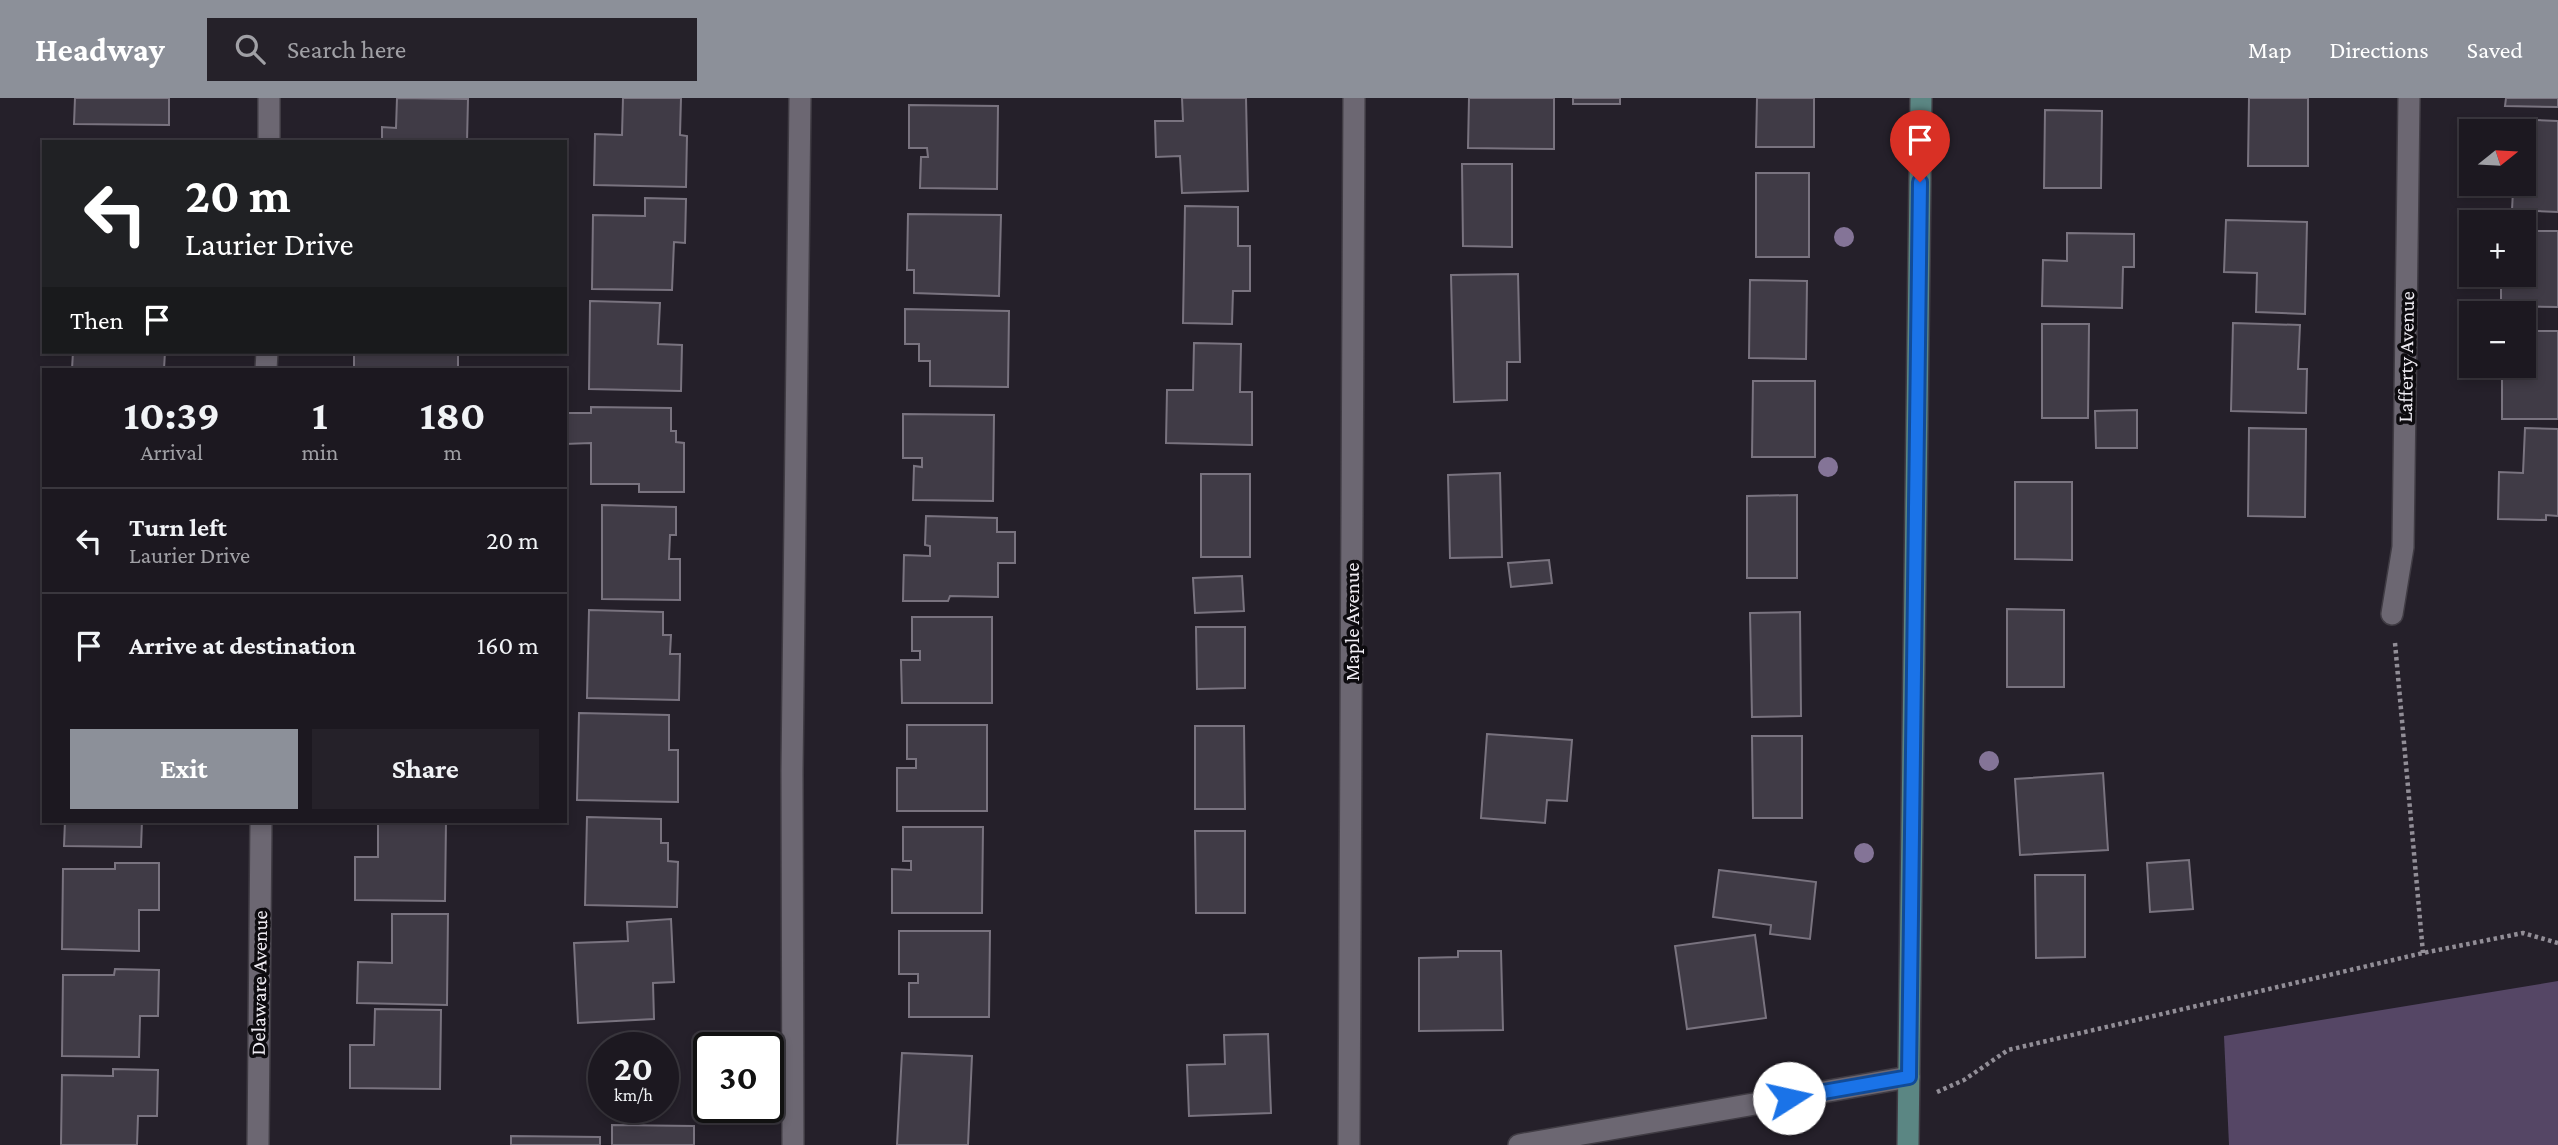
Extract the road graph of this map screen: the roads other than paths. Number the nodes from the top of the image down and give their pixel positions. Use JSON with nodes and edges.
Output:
{"nodes":[{"id":1,"x":269,"y":98,"type":"edge"},
{"id":2,"x":800,"y":98,"type":"edge"},
{"id":3,"x":1354,"y":98,"type":"edge"},
{"id":4,"x":1921,"y":98,"type":"edge"},
{"id":5,"x":2409,"y":98,"type":"edge"},
{"id":6,"x":269,"y":140,"type":"edge"},
{"id":7,"x":2392,"y":614,"type":"road end"},
{"id":8,"x":261,"y":823,"type":"edge"},
{"id":9,"x":1909,"y":1077,"type":"junction"},
{"id":10,"x":258,"y":1145,"type":"edge"},
{"id":11,"x":793,"y":1145,"type":"edge"},
{"id":12,"x":1349,"y":1145,"type":"edge"},
{"id":13,"x":1518,"y":1145,"type":"edge"},
{"id":14,"x":1908,"y":1145,"type":"edge"}],
"edges":[{"from":1,"to":6,"type":"street"},
{"from":2,"to":11,"type":"street"},
{"from":3,"to":12,"type":"street","name":"Maple Avenue"},
{"from":4,"to":9,"type":"street"},
{"from":5,"to":7,"type":"street","name":"Lafferty Avenue"},
{"from":8,"to":10,"type":"street","name":"Delaware Avenue"},
{"from":9,"to":13,"type":"street"},
{"from":9,"to":14,"type":"street"}]}
